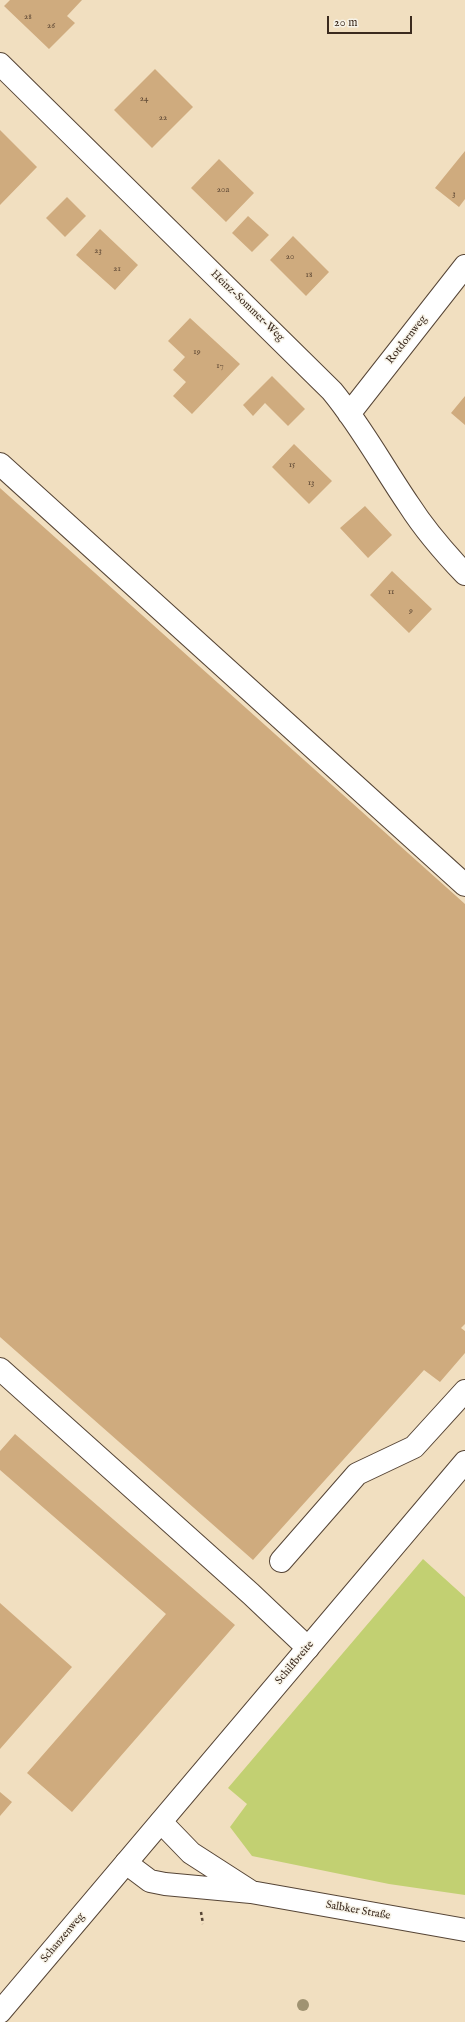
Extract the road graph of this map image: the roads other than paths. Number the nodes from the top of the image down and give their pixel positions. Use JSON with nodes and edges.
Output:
{"nodes":[{"id":1,"x":0,"y":64,"type":"edge"},
{"id":2,"x":465,"y":266,"type":"edge"},
{"id":3,"x":349,"y":414,"type":"junction"},
{"id":4,"x":0,"y":464,"type":"edge"},
{"id":5,"x":465,"y":574,"type":"edge"},
{"id":6,"x":465,"y":885,"type":"edge"},
{"id":7,"x":0,"y":1369,"type":"edge"},
{"id":8,"x":465,"y":1391,"type":"edge"},
{"id":9,"x":465,"y":1462,"type":"edge"},
{"id":10,"x":281,"y":1561,"type":"dead end"},
{"id":11,"x":308,"y":1648,"type":"junction"},
{"id":12,"x":161,"y":1822,"type":"junction"},
{"id":13,"x":126,"y":1863,"type":"junction"},
{"id":14,"x":250,"y":1892,"type":"junction"},
{"id":15,"x":465,"y":1930,"type":"edge"},
{"id":16,"x":0,"y":2012,"type":"edge"}],
"edges":[{"from":1,"to":3,"type":"street","name":"Heinz-Sommer-Weg"},
{"from":2,"to":3,"type":"street","name":"Rotdornweg"},
{"from":3,"to":5,"type":"street","name":"Heinz-Sommer-Weg"},
{"from":4,"to":6,"type":"street"},
{"from":7,"to":11,"type":"street"},
{"from":8,"to":10,"type":"street"},
{"from":9,"to":11,"type":"street","name":"Schilfbreite"},
{"from":11,"to":12,"type":"street","name":"Schilfbreite"},
{"from":12,"to":13,"type":"street","name":"Schilfbreite"},
{"from":12,"to":14,"type":"street","name":"Salbker Straße"},
{"from":13,"to":14,"type":"street","name":"Salbker Straße"},
{"from":13,"to":16,"type":"street","name":"Schanzenweg"},
{"from":14,"to":15,"type":"street","name":"Salbker Straße"}]}
